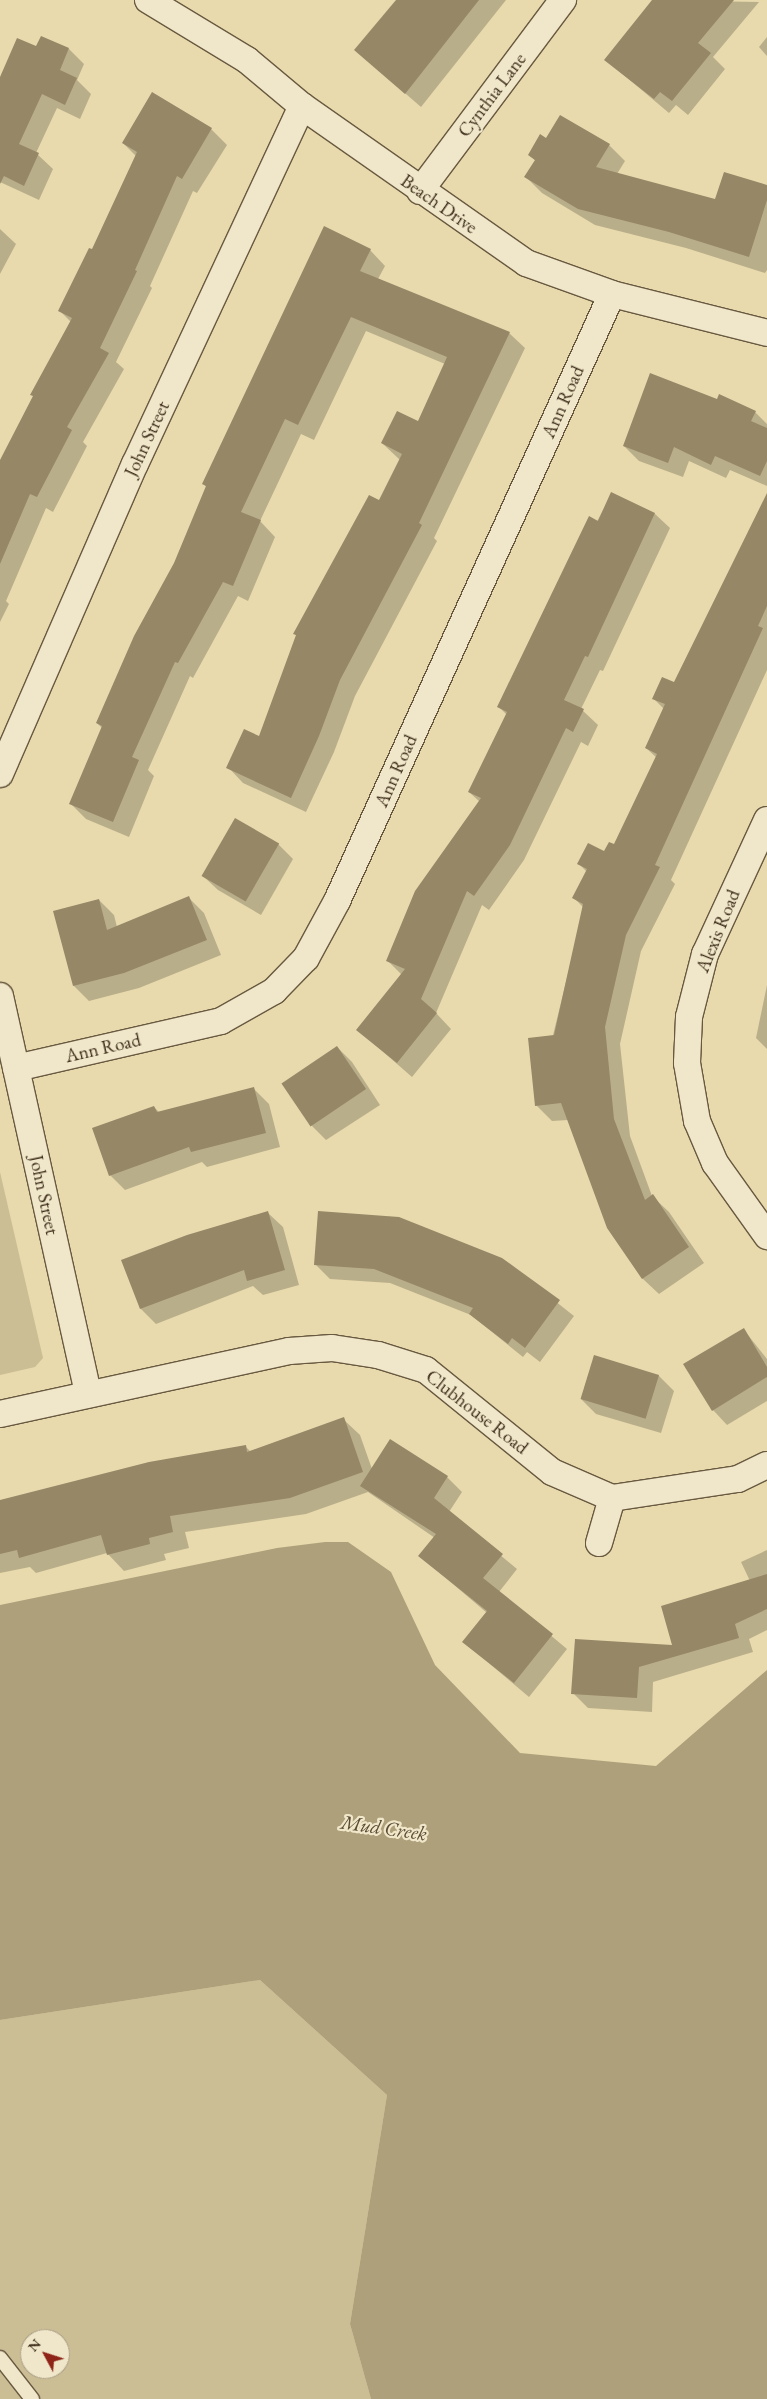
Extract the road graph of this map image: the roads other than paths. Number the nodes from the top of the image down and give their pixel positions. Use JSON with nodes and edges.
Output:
{"nodes":[{"id":1,"x":148,"y":0,"type":"edge"},
{"id":2,"x":564,"y":0,"type":"edge"},
{"id":3,"x":302,"y":106,"type":"junction"},
{"id":4,"x":420,"y":191,"type":"junction"},
{"id":5,"x":612,"y":294,"type":"junction"},
{"id":6,"x":767,"y":333,"type":"edge"},
{"id":7,"x":0,"y":774,"type":"edge"},
{"id":8,"x":767,"y":820,"type":"edge"},
{"id":9,"x":0,"y":996,"type":"edge"},
{"id":10,"x":16,"y":1068,"type":"junction"},
{"id":11,"x":767,"y":1236,"type":"edge"},
{"id":12,"x":88,"y":1394,"type":"junction"},
{"id":13,"x":0,"y":1414,"type":"edge"},
{"id":14,"x":767,"y":1465,"type":"edge"},
{"id":15,"x":612,"y":1498,"type":"junction"},
{"id":16,"x":599,"y":1543,"type":"dead end"},
{"id":17,"x":0,"y":2358,"type":"edge"},
{"id":18,"x":32,"y":2399,"type":"edge"}],
"edges":[{"from":1,"to":3,"type":"street","name":"Beach Drive"},
{"from":2,"to":4,"type":"street","name":"Cynthia Lane"},
{"from":3,"to":4,"type":"street","name":"Beach Drive"},
{"from":3,"to":7,"type":"street","name":"John Street"},
{"from":4,"to":5,"type":"street","name":"Beach Drive"},
{"from":5,"to":6,"type":"street","name":"Beach Drive"},
{"from":5,"to":10,"type":"street","name":"Ann Road"},
{"from":8,"to":11,"type":"street","name":"Alexis Road"},
{"from":9,"to":10,"type":"street","name":"John Street"},
{"from":10,"to":12,"type":"street","name":"John Street"},
{"from":12,"to":13,"type":"street","name":"Clubhouse Road"},
{"from":12,"to":15,"type":"street","name":"Clubhouse Road"},
{"from":14,"to":15,"type":"street"},
{"from":15,"to":16,"type":"street"},
{"from":17,"to":18,"type":"lane"}]}
